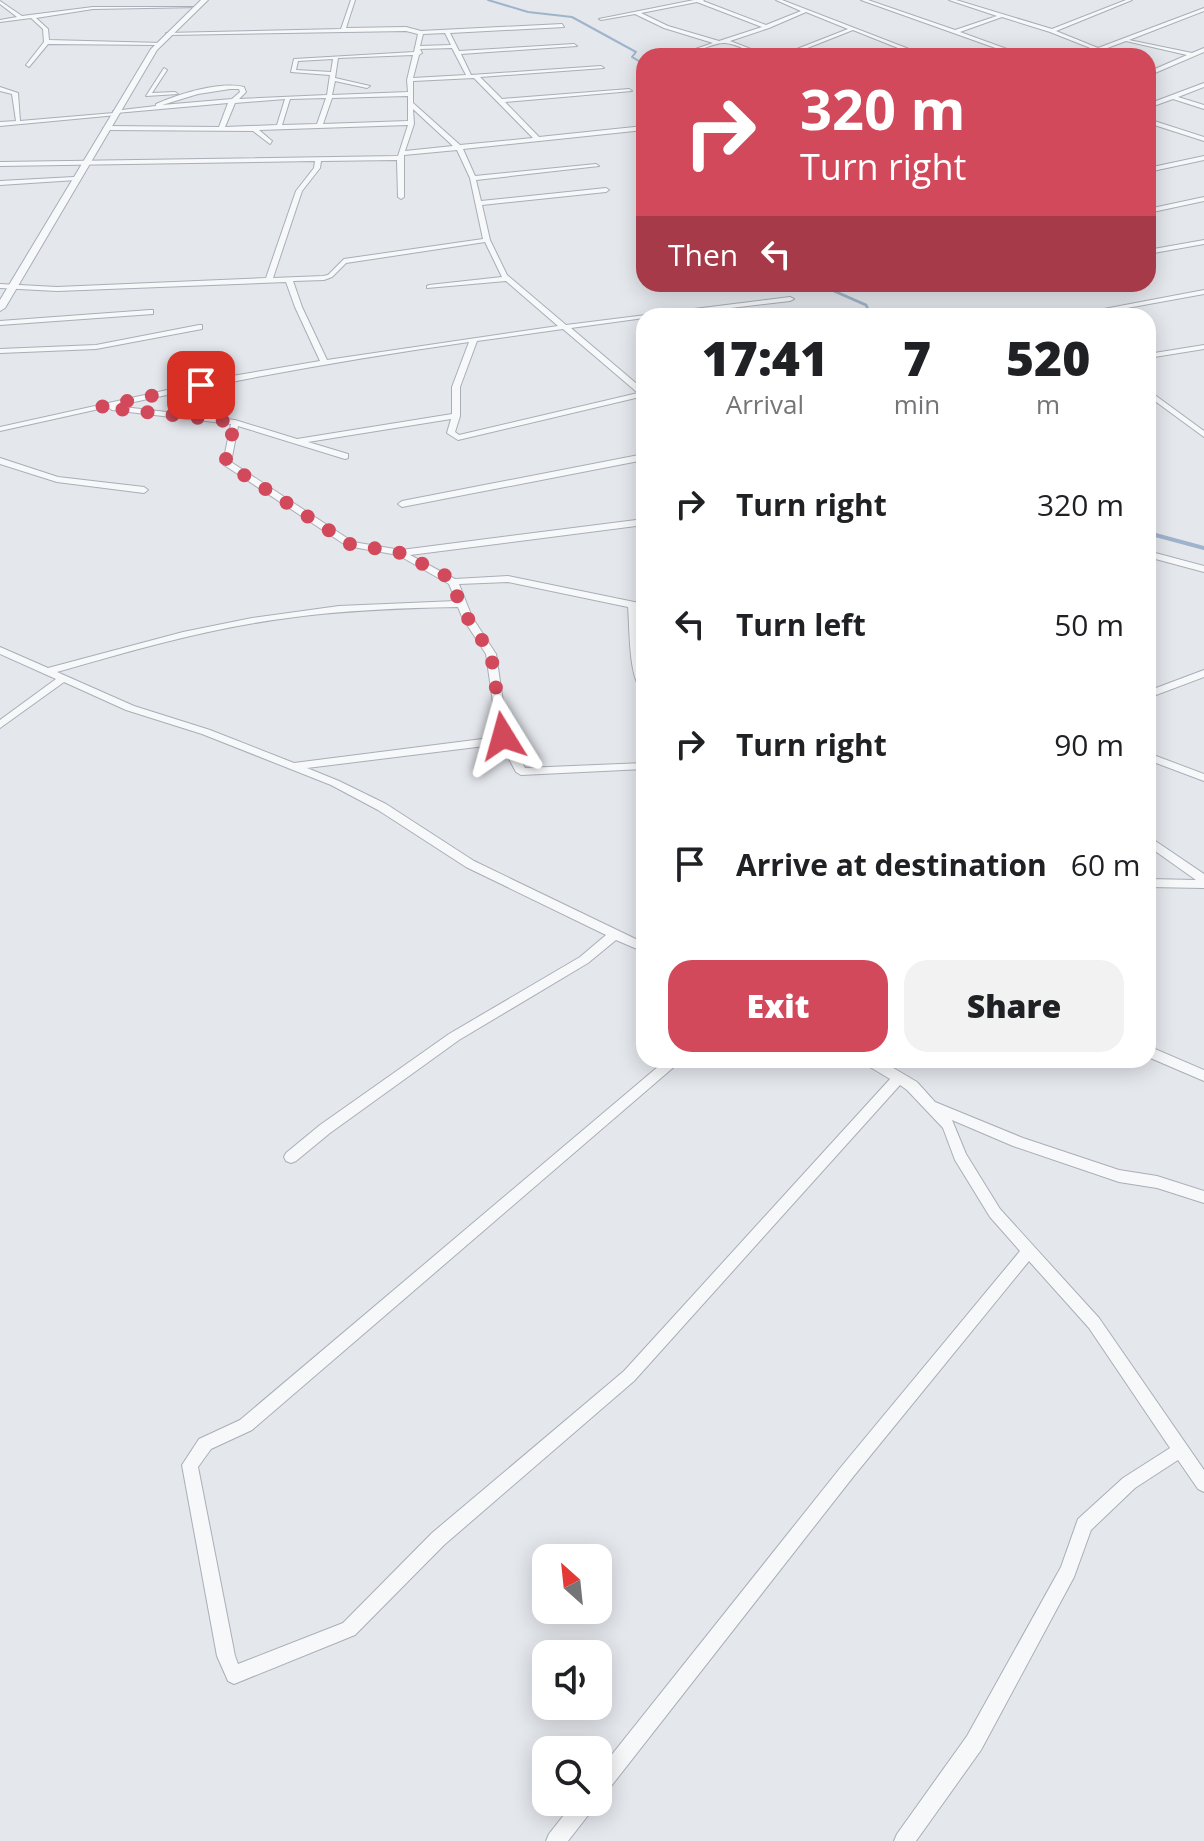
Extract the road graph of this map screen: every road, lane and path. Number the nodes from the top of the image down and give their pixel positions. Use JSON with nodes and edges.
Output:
{"nodes":[{"id":1,"x":353,"y":0,"type":"edge"},
{"id":2,"x":700,"y":0,"type":"edge"},
{"id":3,"x":778,"y":0,"type":"edge"},
{"id":4,"x":863,"y":0,"type":"edge"},
{"id":5,"x":951,"y":0,"type":"edge"},
{"id":6,"x":1130,"y":0,"type":"edge"},
{"id":7,"x":0,"y":2,"type":"edge"},
{"id":8,"x":201,"y":3,"type":"edge"},
{"id":9,"x":1204,"y":9,"type":"edge"},
{"id":10,"x":805,"y":11,"type":"junction"},
{"id":11,"x":637,"y":13,"type":"junction"},
{"id":12,"x":31,"y":16,"type":"junction"},
{"id":13,"x":1000,"y":16,"type":"junction"},
{"id":14,"x":21,"y":18,"type":"junction"},
{"id":15,"x":601,"y":19,"type":"dead end"},
{"id":16,"x":0,"y":21,"type":"edge"},
{"id":17,"x":562,"y":26,"type":"dead end"},
{"id":18,"x":767,"y":27,"type":"junction"},
{"id":19,"x":854,"y":28,"type":"junction"},
{"id":20,"x":343,"y":31,"type":"junction"},
{"id":21,"x":1052,"y":31,"type":"junction"},
{"id":22,"x":447,"y":32,"type":"junction"},
{"id":23,"x":955,"y":32,"type":"junction"},
{"id":24,"x":169,"y":33,"type":"junction"},
{"id":25,"x":421,"y":33,"type":"junction"},
{"id":26,"x":1128,"y":41,"type":"junction"},
{"id":27,"x":47,"y":42,"type":"junction"},
{"id":28,"x":722,"y":42,"type":"junction"},
{"id":29,"x":159,"y":43,"type":"junction"},
{"id":30,"x":452,"y":46,"type":"junction"},
{"id":31,"x":574,"y":46,"type":"dead end"},
{"id":32,"x":703,"y":48,"type":"edge"},
{"id":33,"x":741,"y":48,"type":"edge"},
{"id":34,"x":803,"y":48,"type":"edge"},
{"id":35,"x":903,"y":48,"type":"edge"},
{"id":36,"x":1000,"y":48,"type":"edge"},
{"id":37,"x":1094,"y":48,"type":"edge"},
{"id":38,"x":1101,"y":48,"type":"edge"},
{"id":39,"x":419,"y":50,"type":"junction"},
{"id":40,"x":1204,"y":50,"type":"edge"},
{"id":41,"x":457,"y":53,"type":"junction"},
{"id":42,"x":1192,"y":55,"type":"junction"},
{"id":43,"x":336,"y":57,"type":"junction"},
{"id":44,"x":29,"y":65,"type":"dead end"},
{"id":45,"x":601,"y":68,"type":"dead end"},
{"id":46,"x":164,"y":70,"type":"dead end"},
{"id":47,"x":1156,"y":71,"type":"edge"},
{"id":48,"x":333,"y":76,"type":"junction"},
{"id":49,"x":472,"y":76,"type":"junction"},
{"id":50,"x":410,"y":80,"type":"junction"},
{"id":51,"x":155,"y":85,"type":"junction"},
{"id":52,"x":1204,"y":85,"type":"edge"},
{"id":53,"x":206,"y":86,"type":"dead end"},
{"id":54,"x":367,"y":86,"type":"dead end"},
{"id":55,"x":0,"y":89,"type":"edge"},
{"id":56,"x":629,"y":91,"type":"dead end"},
{"id":57,"x":192,"y":93,"type":"junction"},
{"id":58,"x":410,"y":94,"type":"junction"},
{"id":59,"x":1171,"y":96,"type":"junction"},
{"id":60,"x":288,"y":98,"type":"junction"},
{"id":61,"x":329,"y":98,"type":"junction"},
{"id":62,"x":500,"y":101,"type":"junction"},
{"id":63,"x":231,"y":103,"type":"junction"},
{"id":64,"x":1156,"y":103,"type":"edge"},
{"id":65,"x":413,"y":105,"type":"junction"},
{"id":66,"x":1204,"y":107,"type":"edge"},
{"id":67,"x":149,"y":109,"type":"junction"},
{"id":68,"x":115,"y":113,"type":"junction"},
{"id":69,"x":18,"y":120,"type":"junction"},
{"id":70,"x":411,"y":123,"type":"junction"},
{"id":71,"x":0,"y":124,"type":"edge"},
{"id":72,"x":1156,"y":124,"type":"edge"},
{"id":73,"x":319,"y":126,"type":"junction"},
{"id":74,"x":279,"y":127,"type":"junction"},
{"id":75,"x":106,"y":128,"type":"junction"},
{"id":76,"x":254,"y":129,"type":"junction"},
{"id":77,"x":636,"y":129,"type":"edge"},
{"id":78,"x":221,"y":130,"type":"junction"},
{"id":79,"x":537,"y":139,"type":"junction"},
{"id":80,"x":1204,"y":139,"type":"edge"},
{"id":81,"x":270,"y":142,"type":"dead end"},
{"id":82,"x":460,"y":149,"type":"junction"},
{"id":83,"x":401,"y":156,"type":"junction"},
{"id":84,"x":1204,"y":158,"type":"edge"},
{"id":85,"x":87,"y":160,"type":"junction"},
{"id":86,"x":318,"y":160,"type":"junction"},
{"id":87,"x":0,"y":164,"type":"edge"},
{"id":88,"x":596,"y":166,"type":"dead end"},
{"id":89,"x":1156,"y":168,"type":"edge"},
{"id":90,"x":473,"y":178,"type":"junction"},
{"id":91,"x":74,"y":179,"type":"junction"},
{"id":92,"x":0,"y":183,"type":"edge"},
{"id":93,"x":606,"y":190,"type":"dead end"},
{"id":94,"x":401,"y":197,"type":"dead end"},
{"id":95,"x":1204,"y":199,"type":"edge"},
{"id":96,"x":480,"y":203,"type":"junction"},
{"id":97,"x":1156,"y":209,"type":"edge"},
{"id":98,"x":487,"y":240,"type":"junction"},
{"id":99,"x":1204,"y":242,"type":"edge"},
{"id":100,"x":1156,"y":251,"type":"edge"},
{"id":101,"x":507,"y":279,"type":"junction"},
{"id":102,"x":269,"y":280,"type":"junction"},
{"id":103,"x":289,"y":280,"type":"junction"},
{"id":104,"x":13,"y":285,"type":"junction"},
{"id":105,"x":0,"y":286,"type":"edge"},
{"id":106,"x":429,"y":287,"type":"dead end"},
{"id":107,"x":1204,"y":292,"type":"edge"},
{"id":108,"x":790,"y":299,"type":"dead end"},
{"id":109,"x":0,"y":308,"type":"edge"},
{"id":110,"x":713,"y":308,"type":"edge"},
{"id":111,"x":1115,"y":308,"type":"edge"},
{"id":112,"x":150,"y":312,"type":"dead end"},
{"id":113,"x":636,"y":317,"type":"edge"},
{"id":114,"x":0,"y":323,"type":"edge"},
{"id":115,"x":199,"y":327,"type":"dead end"},
{"id":116,"x":565,"y":327,"type":"junction"},
{"id":117,"x":474,"y":340,"type":"junction"},
{"id":118,"x":1204,"y":347,"type":"edge"},
{"id":119,"x":0,"y":351,"type":"edge"},
{"id":120,"x":1156,"y":355,"type":"edge"},
{"id":121,"x":325,"y":363,"type":"junction"},
{"id":122,"x":636,"y":387,"type":"edge"},
{"id":123,"x":636,"y":396,"type":"edge"},
{"id":124,"x":1156,"y":398,"type":"edge"},
{"id":125,"x":100,"y":407,"type":"junction"},
{"id":126,"x":456,"y":416,"type":"junction"},
{"id":127,"x":235,"y":422,"type":"junction"},
{"id":128,"x":0,"y":429,"type":"edge"},
{"id":129,"x":1204,"y":435,"type":"edge"},
{"id":130,"x":294,"y":441,"type":"junction"},
{"id":131,"x":345,"y":456,"type":"dead end"},
{"id":132,"x":636,"y":459,"type":"edge"},
{"id":133,"x":0,"y":461,"type":"edge"},
{"id":134,"x":144,"y":490,"type":"dead end"},
{"id":135,"x":402,"y":504,"type":"dead end"},
{"id":136,"x":636,"y":523,"type":"edge"},
{"id":137,"x":401,"y":553,"type":"junction"},
{"id":138,"x":1156,"y":556,"type":"edge"},
{"id":139,"x":1204,"y":569,"type":"edge"},
{"id":140,"x":453,"y":582,"type":"junction"},
{"id":141,"x":461,"y":604,"type":"junction"},
{"id":142,"x":636,"y":606,"type":"edge"},
{"id":143,"x":0,"y":650,"type":"edge"},
{"id":144,"x":48,"y":671,"type":"junction"},
{"id":145,"x":1204,"y":673,"type":"edge"},
{"id":146,"x":64,"y":678,"type":"junction"},
{"id":147,"x":1156,"y":692,"type":"edge"},
{"id":148,"x":0,"y":725,"type":"edge"},
{"id":149,"x":504,"y":740,"type":"junction"},
{"id":150,"x":1156,"y":759,"type":"edge"},
{"id":151,"x":293,"y":766,"type":"junction"},
{"id":152,"x":636,"y":767,"type":"edge"},
{"id":153,"x":1204,"y":778,"type":"edge"},
{"id":154,"x":1156,"y":846,"type":"edge"},
{"id":155,"x":1204,"y":882,"type":"edge"},
{"id":156,"x":1156,"y":883,"type":"edge"},
{"id":157,"x":616,"y":933,"type":"junction"},
{"id":158,"x":636,"y":944,"type":"edge"},
{"id":159,"x":1156,"y":1055,"type":"edge"},
{"id":160,"x":666,"y":1068,"type":"edge"},
{"id":161,"x":883,"y":1068,"type":"edge"},
{"id":162,"x":1204,"y":1076,"type":"edge"},
{"id":163,"x":899,"y":1078,"type":"junction"},
{"id":164,"x":933,"y":1106,"type":"junction"},
{"id":165,"x":291,"y":1157,"type":"dead end"},
{"id":166,"x":1204,"y":1197,"type":"edge"},
{"id":167,"x":1028,"y":1252,"type":"junction"},
{"id":168,"x":1179,"y":1451,"type":"junction"},
{"id":169,"x":1204,"y":1484,"type":"edge"},
{"id":170,"x":612,"y":1769,"type":"edge"},
{"id":171,"x":575,"y":1816,"type":"edge"},
{"id":172,"x":556,"y":1841,"type":"edge"},
{"id":173,"x":904,"y":1841,"type":"edge"}],
"edges":[{"from":1,"to":20,"type":"street"},
{"from":2,"to":11,"type":"street"},
{"from":2,"to":18,"type":"street"},
{"from":3,"to":10,"type":"street"},
{"from":4,"to":23,"type":"street"},
{"from":5,"to":13,"type":"street"},
{"from":6,"to":21,"type":"street"},
{"from":7,"to":14,"type":"street"},
{"from":8,"to":12,"type":"street"},
{"from":8,"to":24,"type":"street"},
{"from":9,"to":26,"type":"street"},
{"from":10,"to":18,"type":"street"},
{"from":10,"to":19,"type":"street"},
{"from":11,"to":15,"type":"street"},
{"from":11,"to":28,"type":"street"},
{"from":12,"to":14,"type":"street"},
{"from":12,"to":27,"type":"street"},
{"from":13,"to":21,"type":"street"},
{"from":13,"to":23,"type":"street"},
{"from":14,"to":16,"type":"street"},
{"from":17,"to":22,"type":"street"},
{"from":18,"to":28,"type":"street"},
{"from":19,"to":34,"type":"street"},
{"from":19,"to":35,"type":"street"},
{"from":20,"to":24,"type":"street"},
{"from":20,"to":25,"type":"street"},
{"from":21,"to":37,"type":"street"},
{"from":22,"to":25,"type":"street"},
{"from":22,"to":30,"type":"street"},
{"from":23,"to":36,"type":"street"},
{"from":24,"to":29,"type":"street"},
{"from":25,"to":39,"type":"street"},
{"from":26,"to":38,"type":"street"},
{"from":26,"to":42,"type":"street"},
{"from":27,"to":29,"type":"street"},
{"from":27,"to":44,"type":"street"},
{"from":28,"to":32,"type":"street"},
{"from":28,"to":33,"type":"street"},
{"from":29,"to":68,"type":"street"},
{"from":30,"to":39,"type":"street"},
{"from":30,"to":41,"type":"street"},
{"from":31,"to":41,"type":"street"},
{"from":39,"to":43,"type":"street"},
{"from":39,"to":50,"type":"street"},
{"from":40,"to":42,"type":"street"},
{"from":41,"to":49,"type":"street"},
{"from":42,"to":47,"type":"street"},
{"from":43,"to":48,"type":"street"},
{"from":43,"to":48,"type":"street"},
{"from":45,"to":49,"type":"street"},
{"from":46,"to":51,"type":"street"},
{"from":48,"to":54,"type":"street"},
{"from":48,"to":61,"type":"street"},
{"from":49,"to":50,"type":"street"},
{"from":49,"to":62,"type":"street"},
{"from":50,"to":58,"type":"street"},
{"from":51,"to":53,"type":"street"},
{"from":51,"to":57,"type":"street"},
{"from":52,"to":59,"type":"street"},
{"from":55,"to":69,"type":"street"},
{"from":56,"to":62,"type":"street"},
{"from":57,"to":63,"type":"street"},
{"from":57,"to":67,"type":"street"},
{"from":58,"to":61,"type":"street"},
{"from":58,"to":65,"type":"street"},
{"from":59,"to":64,"type":"street"},
{"from":59,"to":66,"type":"street"},
{"from":60,"to":61,"type":"street"},
{"from":60,"to":63,"type":"street"},
{"from":60,"to":74,"type":"street"},
{"from":61,"to":73,"type":"street"},
{"from":62,"to":79,"type":"street"},
{"from":63,"to":67,"type":"street"},
{"from":63,"to":78,"type":"street"},
{"from":65,"to":70,"type":"street"},
{"from":65,"to":82,"type":"street"},
{"from":67,"to":68,"type":"street"},
{"from":68,"to":69,"type":"street"},
{"from":68,"to":75,"type":"street"},
{"from":69,"to":71,"type":"street"},
{"from":70,"to":73,"type":"street"},
{"from":70,"to":83,"type":"street"},
{"from":72,"to":80,"type":"street"},
{"from":73,"to":74,"type":"street"},
{"from":74,"to":76,"type":"street"},
{"from":75,"to":78,"type":"street"},
{"from":75,"to":85,"type":"street"},
{"from":76,"to":78,"type":"street"},
{"from":76,"to":81,"type":"street"},
{"from":77,"to":79,"type":"street"},
{"from":79,"to":82,"type":"street"},
{"from":82,"to":83,"type":"street"},
{"from":82,"to":90,"type":"street"},
{"from":83,"to":86,"type":"street"},
{"from":83,"to":94,"type":"street"},
{"from":84,"to":89,"type":"street"},
{"from":85,"to":86,"type":"street"},
{"from":85,"to":87,"type":"street"},
{"from":85,"to":91,"type":"street"},
{"from":86,"to":102,"type":"street"},
{"from":88,"to":90,"type":"street"},
{"from":90,"to":96,"type":"street"},
{"from":91,"to":92,"type":"street"},
{"from":91,"to":104,"type":"street"},
{"from":93,"to":96,"type":"street"},
{"from":95,"to":97,"type":"street"},
{"from":96,"to":98,"type":"street"},
{"from":98,"to":101,"type":"street"},
{"from":98,"to":103,"type":"street"},
{"from":99,"to":100,"type":"street"},
{"from":101,"to":106,"type":"street"},
{"from":101,"to":116,"type":"street"},
{"from":102,"to":103,"type":"street"},
{"from":102,"to":104,"type":"street"},
{"from":103,"to":121,"type":"street"},
{"from":104,"to":105,"type":"street"},
{"from":104,"to":109,"type":"street"},
{"from":107,"to":111,"type":"street"},
{"from":108,"to":110,"type":"street"},
{"from":112,"to":114,"type":"street"},
{"from":113,"to":116,"type":"street"},
{"from":115,"to":119,"type":"street"},
{"from":116,"to":117,"type":"street"},
{"from":116,"to":122,"type":"street"},
{"from":117,"to":121,"type":"street"},
{"from":117,"to":126,"type":"street"},
{"from":118,"to":120,"type":"street"},
{"from":121,"to":125,"type":"street"},
{"from":123,"to":126,"type":"street"},
{"from":124,"to":129,"type":"street"},
{"from":125,"to":127,"type":"street"},
{"from":125,"to":128,"type":"street"},
{"from":126,"to":130,"type":"street"},
{"from":127,"to":130,"type":"street"},
{"from":127,"to":137,"type":"street"},
{"from":130,"to":131,"type":"street"},
{"from":132,"to":135,"type":"street"},
{"from":133,"to":134,"type":"street"},
{"from":136,"to":137,"type":"street"},
{"from":137,"to":140,"type":"street"},
{"from":138,"to":139,"type":"street"},
{"from":140,"to":141,"type":"street"},
{"from":140,"to":142,"type":"street"},
{"from":141,"to":144,"type":"street"},
{"from":141,"to":149,"type":"street"},
{"from":143,"to":144,"type":"street"},
{"from":144,"to":146,"type":"street"},
{"from":145,"to":147,"type":"street"},
{"from":146,"to":148,"type":"street"},
{"from":146,"to":151,"type":"street"},
{"from":149,"to":151,"type":"street"},
{"from":149,"to":152,"type":"street"},
{"from":150,"to":153,"type":"street"},
{"from":151,"to":157,"type":"street"},
{"from":154,"to":155,"type":"street"},
{"from":155,"to":156,"type":"street"},
{"from":157,"to":158,"type":"street"},
{"from":157,"to":165,"type":"street"},
{"from":159,"to":162,"type":"street"},
{"from":160,"to":163,"type":"street"},
{"from":161,"to":163,"type":"street"},
{"from":163,"to":164,"type":"street"},
{"from":164,"to":166,"type":"street"},
{"from":164,"to":167,"type":"street"},
{"from":167,"to":168,"type":"street"},
{"from":167,"to":170,"type":"street"},
{"from":168,"to":169,"type":"street"},
{"from":168,"to":173,"type":"street"},
{"from":171,"to":172,"type":"street"}]}
